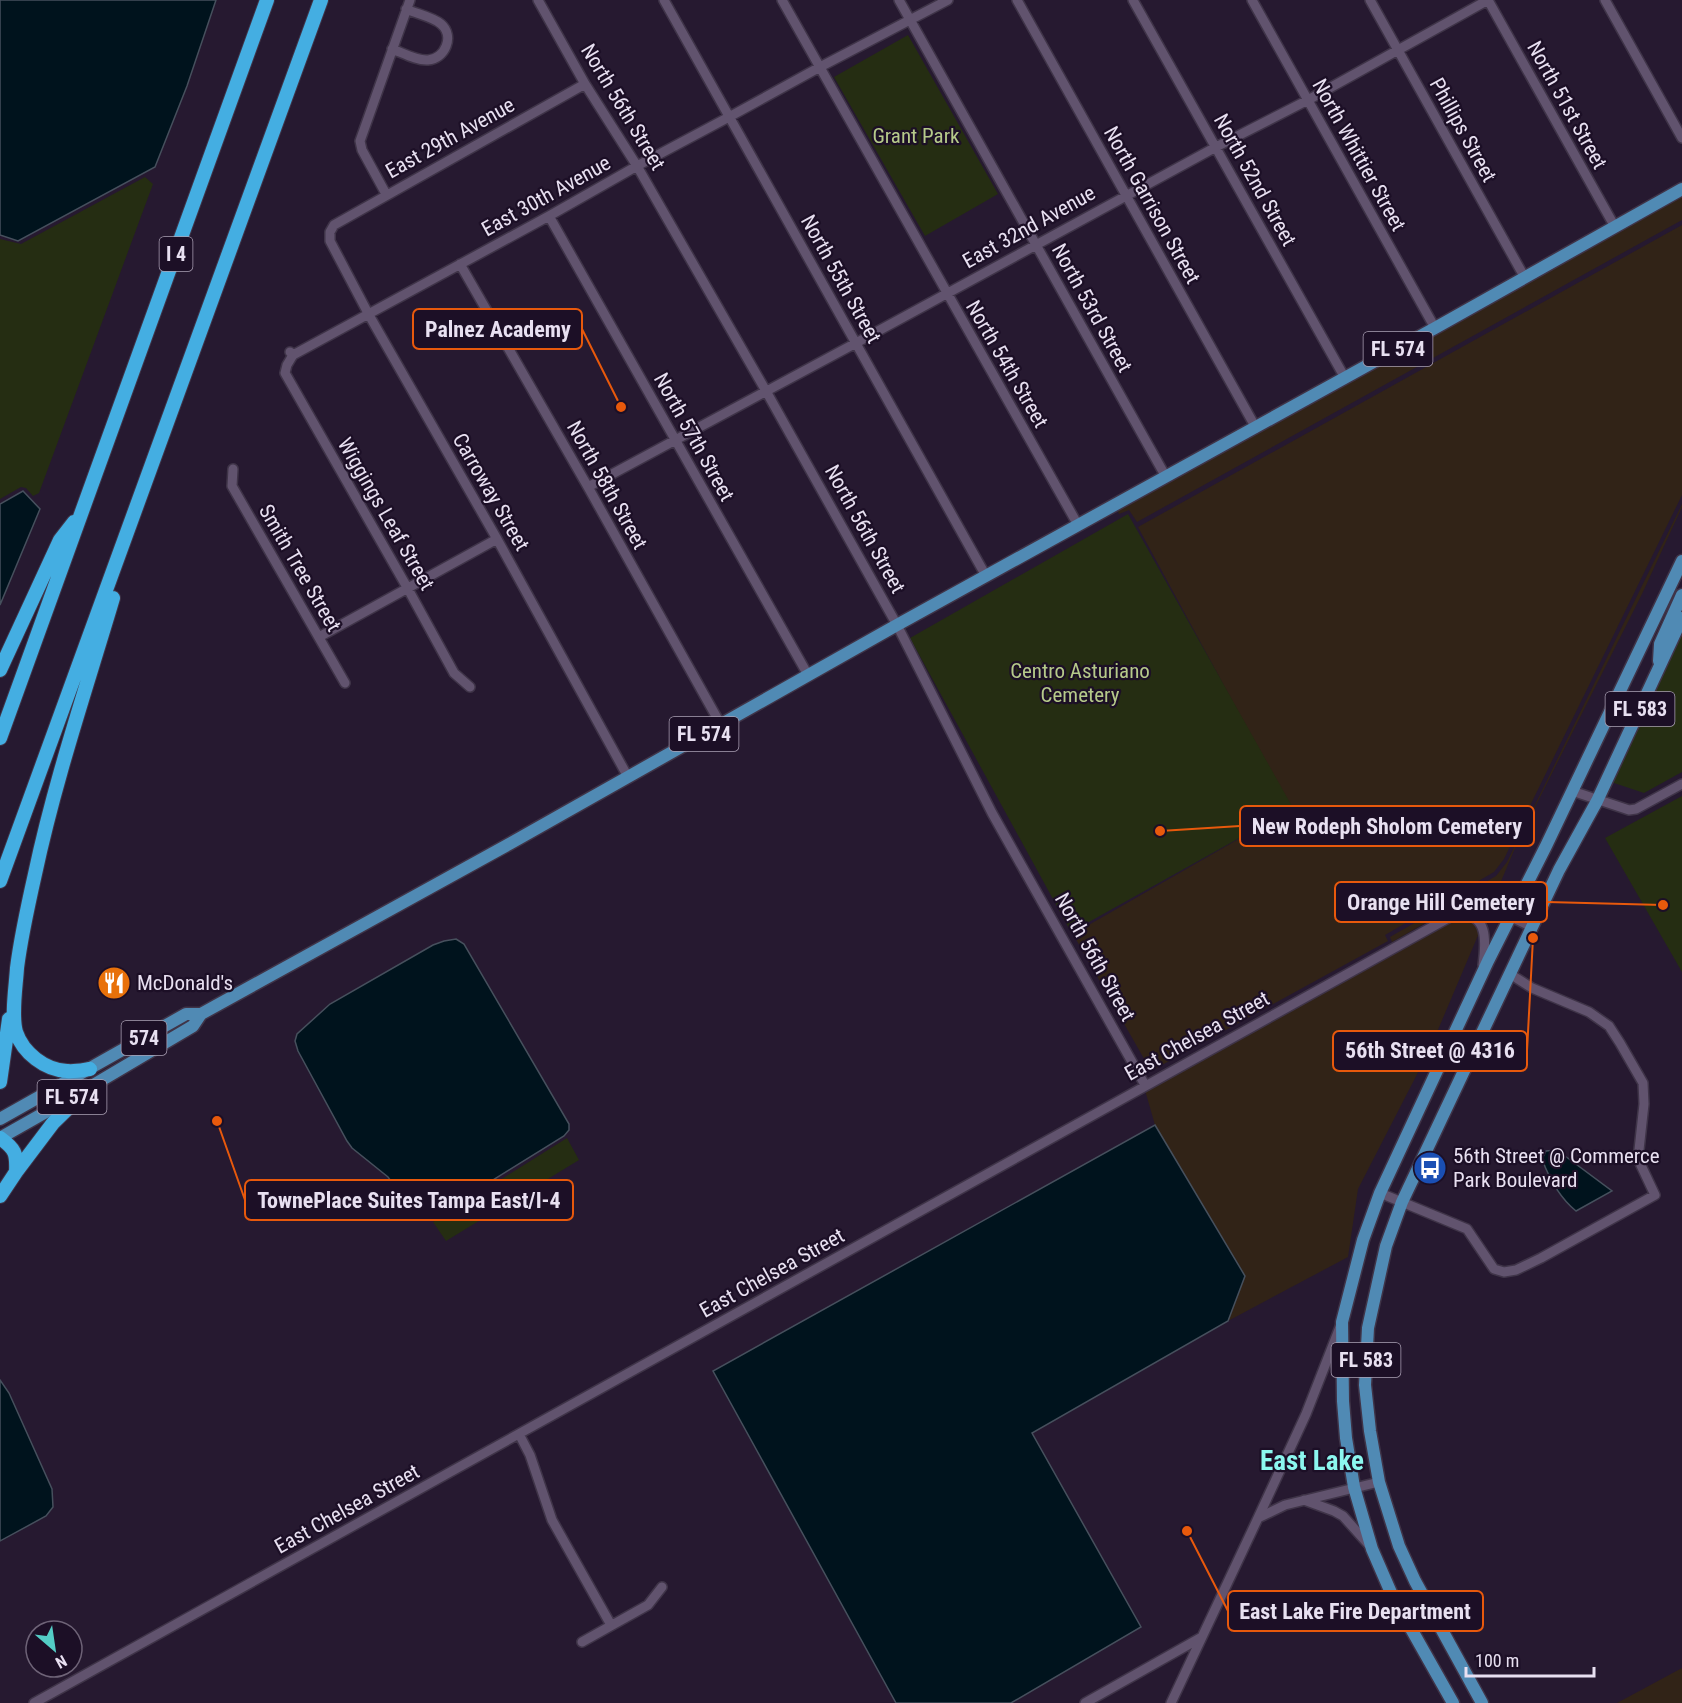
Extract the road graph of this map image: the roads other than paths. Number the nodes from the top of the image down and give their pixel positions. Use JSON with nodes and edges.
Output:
{"nodes":[{"id":1,"x":267,"y":0,"type":"edge"},
{"id":2,"x":321,"y":0,"type":"edge"},
{"id":3,"x":538,"y":0,"type":"edge"},
{"id":4,"x":664,"y":0,"type":"edge"},
{"id":5,"x":782,"y":0,"type":"edge"},
{"id":6,"x":899,"y":0,"type":"edge"},
{"id":7,"x":948,"y":0,"type":"edge"},
{"id":8,"x":1017,"y":0,"type":"edge"},
{"id":9,"x":1133,"y":0,"type":"edge"},
{"id":10,"x":1252,"y":0,"type":"edge"},
{"id":11,"x":1370,"y":0,"type":"edge"},
{"id":12,"x":1488,"y":0,"type":"edge"},
{"id":13,"x":1605,"y":0,"type":"edge"},
{"id":14,"x":408,"y":5,"type":"edge"},
{"id":15,"x":910,"y":20,"type":"junction"},
{"id":16,"x":392,"y":49,"type":"junction"},
{"id":17,"x":1398,"y":49,"type":"junction"},
{"id":18,"x":820,"y":67,"type":"junction"},
{"id":19,"x":585,"y":84,"type":"junction"},
{"id":20,"x":1308,"y":100,"type":"junction"},
{"id":21,"x":729,"y":117,"type":"junction"},
{"id":22,"x":1682,"y":138,"type":"edge"},
{"id":23,"x":1216,"y":147,"type":"junction"},
{"id":24,"x":638,"y":166,"type":"junction"},
{"id":25,"x":1682,"y":189,"type":"edge"},
{"id":26,"x":386,"y":194,"type":"junction"},
{"id":27,"x":1126,"y":195,"type":"junction"},
{"id":28,"x":549,"y":216,"type":"junction"},
{"id":29,"x":334,"y":225,"type":"joint"},
{"id":30,"x":1616,"y":227,"type":"junction"},
{"id":31,"x":1036,"y":244,"type":"junction"},
{"id":32,"x":460,"y":264,"type":"junction"},
{"id":33,"x":1525,"y":278,"type":"junction"},
{"id":34,"x":946,"y":293,"type":"junction"},
{"id":35,"x":369,"y":315,"type":"junction"},
{"id":36,"x":1435,"y":328,"type":"junction"},
{"id":37,"x":856,"y":343,"type":"junction"},
{"id":38,"x":292,"y":353,"type":"joint"},
{"id":39,"x":1345,"y":378,"type":"junction"},
{"id":40,"x":766,"y":391,"type":"junction"},
{"id":41,"x":1256,"y":428,"type":"junction"},
{"id":42,"x":675,"y":439,"type":"junction"},
{"id":43,"x":233,"y":469,"type":"dead end"},
{"id":44,"x":150,"y":472,"type":"junction"},
{"id":45,"x":1166,"y":477,"type":"junction"},
{"id":46,"x":588,"y":487,"type":"junction"},
{"id":47,"x":84,"y":508,"type":"junction"},
{"id":48,"x":1078,"y":525,"type":"junction"},
{"id":49,"x":497,"y":539,"type":"junction"},
{"id":50,"x":1682,"y":561,"type":"edge"},
{"id":51,"x":986,"y":576,"type":"junction"},
{"id":52,"x":408,"y":589,"type":"junction"},
{"id":53,"x":1682,"y":595,"type":"edge"},
{"id":54,"x":1682,"y":618,"type":"edge"},
{"id":55,"x":897,"y":625,"type":"junction"},
{"id":56,"x":319,"y":637,"type":"junction"},
{"id":57,"x":1660,"y":665,"type":"junction"},
{"id":58,"x":0,"y":670,"type":"edge"},
{"id":59,"x":808,"y":675,"type":"junction"},
{"id":60,"x":345,"y":683,"type":"dead end"},
{"id":61,"x":470,"y":687,"type":"dead end"},
{"id":62,"x":720,"y":725,"type":"junction"},
{"id":63,"x":0,"y":738,"type":"edge"},
{"id":64,"x":628,"y":777,"type":"junction"},
{"id":65,"x":1682,"y":784,"type":"edge"},
{"id":66,"x":1572,"y":791,"type":"junction"},
{"id":67,"x":1597,"y":801,"type":"junction"},
{"id":68,"x":0,"y":881,"type":"edge"},
{"id":69,"x":1510,"y":917,"type":"junction"},
{"id":70,"x":1447,"y":918,"type":"junction"},
{"id":71,"x":1532,"y":927,"type":"junction"},
{"id":72,"x":20,"y":945,"type":"junction"},
{"id":73,"x":1482,"y":974,"type":"junction"},
{"id":74,"x":1510,"y":974,"type":"junction"},
{"id":75,"x":201,"y":1014,"type":"junction"},
{"id":76,"x":90,"y":1069,"type":"junction"},
{"id":77,"x":0,"y":1082,"type":"edge"},
{"id":78,"x":1144,"y":1085,"type":"junction"},
{"id":79,"x":90,"y":1087,"type":"junction"},
{"id":80,"x":0,"y":1119,"type":"edge"},
{"id":81,"x":0,"y":1138,"type":"edge"},
{"id":82,"x":16,"y":1172,"type":"junction"},
{"id":83,"x":1380,"y":1193,"type":"junction"},
{"id":84,"x":0,"y":1196,"type":"edge"},
{"id":85,"x":1402,"y":1202,"type":"junction"},
{"id":86,"x":1342,"y":1322,"type":"junction"},
{"id":87,"x":519,"y":1434,"type":"junction"},
{"id":88,"x":1379,"y":1482,"type":"junction"},
{"id":89,"x":1354,"y":1487,"type":"junction"},
{"id":90,"x":1304,"y":1500,"type":"junction"},
{"id":91,"x":1258,"y":1518,"type":"junction"},
{"id":92,"x":1372,"y":1549,"type":"junction"},
{"id":93,"x":662,"y":1587,"type":"dead end"},
{"id":94,"x":611,"y":1625,"type":"junction"},
{"id":95,"x":1202,"y":1637,"type":"junction"},
{"id":96,"x":582,"y":1642,"type":"dead end"},
{"id":97,"x":34,"y":1703,"type":"edge"},
{"id":98,"x":1085,"y":1703,"type":"edge"},
{"id":99,"x":1171,"y":1703,"type":"edge"},
{"id":100,"x":1453,"y":1703,"type":"edge"},
{"id":101,"x":1482,"y":1703,"type":"edge"}],
"edges":[{"from":1,"to":47,"type":"highway","number":"I 4"},
{"from":2,"to":44,"type":"highway","number":"I 4"},
{"from":3,"to":19,"type":"street","name":"North 56th Street"},
{"from":4,"to":21,"type":"street","name":"North 55th Street"},
{"from":5,"to":18,"type":"street","name":"North 54th Street"},
{"from":6,"to":15,"type":"street","name":"North 53rd Street"},
{"from":7,"to":15,"type":"street","name":"East 30th Avenue"},
{"from":8,"to":27,"type":"street","name":"North Garrison Street"},
{"from":9,"to":23,"type":"street","name":"North 52nd Street"},
{"from":10,"to":20,"type":"street","name":"North Whittier Street"},
{"from":11,"to":17,"type":"street","name":"Phillips Street"},
{"from":12,"to":17,"type":"street","name":"East 32nd Avenue"},
{"from":12,"to":30,"type":"street","name":"North 51st Street"},
{"from":13,"to":22,"type":"street"},
{"from":14,"to":16,"type":"street"},
{"from":14,"to":16,"type":"street"},
{"from":15,"to":18,"type":"street","name":"East 30th Avenue"},
{"from":15,"to":31,"type":"street","name":"North 53rd Street"},
{"from":16,"to":26,"type":"street"},
{"from":17,"to":20,"type":"street","name":"East 32nd Avenue"},
{"from":17,"to":33,"type":"street","name":"Phillips Street"},
{"from":18,"to":21,"type":"street","name":"East 30th Avenue"},
{"from":18,"to":34,"type":"street","name":"North 54th Street"},
{"from":19,"to":24,"type":"street","name":"North 56th Street"},
{"from":19,"to":26,"type":"street","name":"East 29th Avenue"},
{"from":20,"to":23,"type":"street","name":"East 32nd Avenue"},
{"from":20,"to":36,"type":"street","name":"North Whittier Street"},
{"from":21,"to":24,"type":"street","name":"East 30th Avenue"},
{"from":21,"to":37,"type":"street","name":"North 55th Street"},
{"from":23,"to":27,"type":"street","name":"East 32nd Avenue"},
{"from":23,"to":39,"type":"street","name":"North 52nd Street"},
{"from":24,"to":28,"type":"street","name":"East 30th Avenue"},
{"from":24,"to":40,"type":"street","name":"North 56th Street"},
{"from":25,"to":30,"type":"main road","number":"FL 574"},
{"from":26,"to":29,"type":"street","name":"East 29th Avenue"},
{"from":27,"to":31,"type":"street","name":"East 32nd Avenue"},
{"from":27,"to":41,"type":"street","name":"North Garrison Street"},
{"from":28,"to":32,"type":"street","name":"East 30th Avenue"},
{"from":28,"to":42,"type":"street","name":"North 57th Street"},
{"from":29,"to":35,"type":"street","name":"Carroway Street"},
{"from":30,"to":33,"type":"main road","number":"FL 574"},
{"from":31,"to":34,"type":"street","name":"East 32nd Avenue"},
{"from":31,"to":45,"type":"street","name":"North 53rd Street"},
{"from":32,"to":35,"type":"street","name":"East 30th Avenue"},
{"from":32,"to":46,"type":"street","name":"North 58th Street"},
{"from":33,"to":36,"type":"main road","number":"FL 574"},
{"from":34,"to":37,"type":"street","name":"East 32nd Avenue"},
{"from":34,"to":48,"type":"street","name":"North 54th Street"},
{"from":35,"to":38,"type":"street","name":"East 30th Avenue"},
{"from":35,"to":49,"type":"street","name":"Carroway Street"},
{"from":36,"to":39,"type":"main road","number":"FL 574"},
{"from":37,"to":40,"type":"street","name":"East 32nd Avenue"},
{"from":37,"to":51,"type":"street","name":"North 55th Street"},
{"from":38,"to":52,"type":"street","name":"Wiggings Leaf Street"},
{"from":39,"to":41,"type":"main road","number":"FL 574"},
{"from":40,"to":42,"type":"street","name":"East 32nd Avenue"},
{"from":40,"to":55,"type":"street","name":"North 56th Street"},
{"from":41,"to":45,"type":"main road","number":"FL 574"},
{"from":42,"to":46,"type":"street","name":"East 32nd Avenue"},
{"from":42,"to":59,"type":"street","name":"North 57th Street"},
{"from":43,"to":56,"type":"street","name":"Smith Tree Street"},
{"from":44,"to":68,"type":"highway","number":"I 4"},
{"from":44,"to":72,"type":"highway"},
{"from":45,"to":48,"type":"main road","number":"FL 574"},
{"from":46,"to":62,"type":"street","name":"North 58th Street"},
{"from":47,"to":58,"type":"highway"},
{"from":47,"to":63,"type":"highway","number":"I 4"},
{"from":48,"to":51,"type":"main road","number":"FL 574"},
{"from":49,"to":52,"type":"street"},
{"from":49,"to":64,"type":"street","name":"Carroway Street"},
{"from":50,"to":66,"type":"main road","number":"FL 583"},
{"from":51,"to":55,"type":"main road","number":"FL 574"},
{"from":52,"to":56,"type":"street"},
{"from":52,"to":61,"type":"street","name":"Wiggings Leaf Street"},
{"from":53,"to":57,"type":"main road"},
{"from":54,"to":57,"type":"main road","number":"FL 583"},
{"from":55,"to":59,"type":"main road","number":"FL 574"},
{"from":55,"to":78,"type":"street","name":"North 56th Street"},
{"from":56,"to":60,"type":"street","name":"Smith Tree Street"},
{"from":57,"to":67,"type":"main road","number":"FL 583"},
{"from":59,"to":62,"type":"main road","number":"FL 574"},
{"from":62,"to":64,"type":"main road","number":"FL 574"},
{"from":64,"to":75,"type":"main road","number":"FL 574"},
{"from":65,"to":67,"type":"street"},
{"from":66,"to":67,"type":"street"},
{"from":66,"to":69,"type":"main road","number":"FL 583"},
{"from":67,"to":71,"type":"main road","number":"FL 583"},
{"from":69,"to":70,"type":"street","name":"East Chelsea Street"},
{"from":69,"to":71,"type":"street","name":"East Chelsea Street"},
{"from":69,"to":73,"type":"main road","number":"FL 583"},
{"from":70,"to":73,"type":"street"},
{"from":70,"to":78,"type":"street","name":"East Chelsea Street"},
{"from":71,"to":74,"type":"main road","number":"FL 583"},
{"from":72,"to":76,"type":"highway"},
{"from":72,"to":77,"type":"highway"},
{"from":73,"to":83,"type":"main road","number":"FL 583"},
{"from":74,"to":85,"type":"main road","number":"FL 583"},
{"from":74,"to":85,"type":"street"},
{"from":75,"to":76,"type":"main road","number":"574"},
{"from":75,"to":79,"type":"main road","number":"FL 574"},
{"from":76,"to":80,"type":"main road","number":"574"},
{"from":78,"to":87,"type":"street","name":"East Chelsea Street"},
{"from":79,"to":81,"type":"main road","number":"FL 574"},
{"from":79,"to":82,"type":"highway"},
{"from":81,"to":82,"type":"highway"},
{"from":82,"to":84,"type":"highway"},
{"from":83,"to":85,"type":"street"},
{"from":83,"to":86,"type":"main road","number":"FL 583"},
{"from":85,"to":88,"type":"main road","number":"FL 583"},
{"from":86,"to":89,"type":"main road","number":"FL 583"},
{"from":86,"to":91,"type":"street"},
{"from":87,"to":94,"type":"street"},
{"from":87,"to":97,"type":"street","name":"East Chelsea Street"},
{"from":88,"to":89,"type":"street"},
{"from":88,"to":101,"type":"main road","number":"FL 583"},
{"from":89,"to":90,"type":"street"},
{"from":89,"to":92,"type":"main road","number":"FL 583"},
{"from":90,"to":91,"type":"street"},
{"from":90,"to":92,"type":"street"},
{"from":91,"to":95,"type":"street"},
{"from":92,"to":100,"type":"main road","number":"FL 583"},
{"from":93,"to":94,"type":"street"},
{"from":94,"to":96,"type":"street"},
{"from":95,"to":98,"type":"street"},
{"from":95,"to":99,"type":"street"}]}
